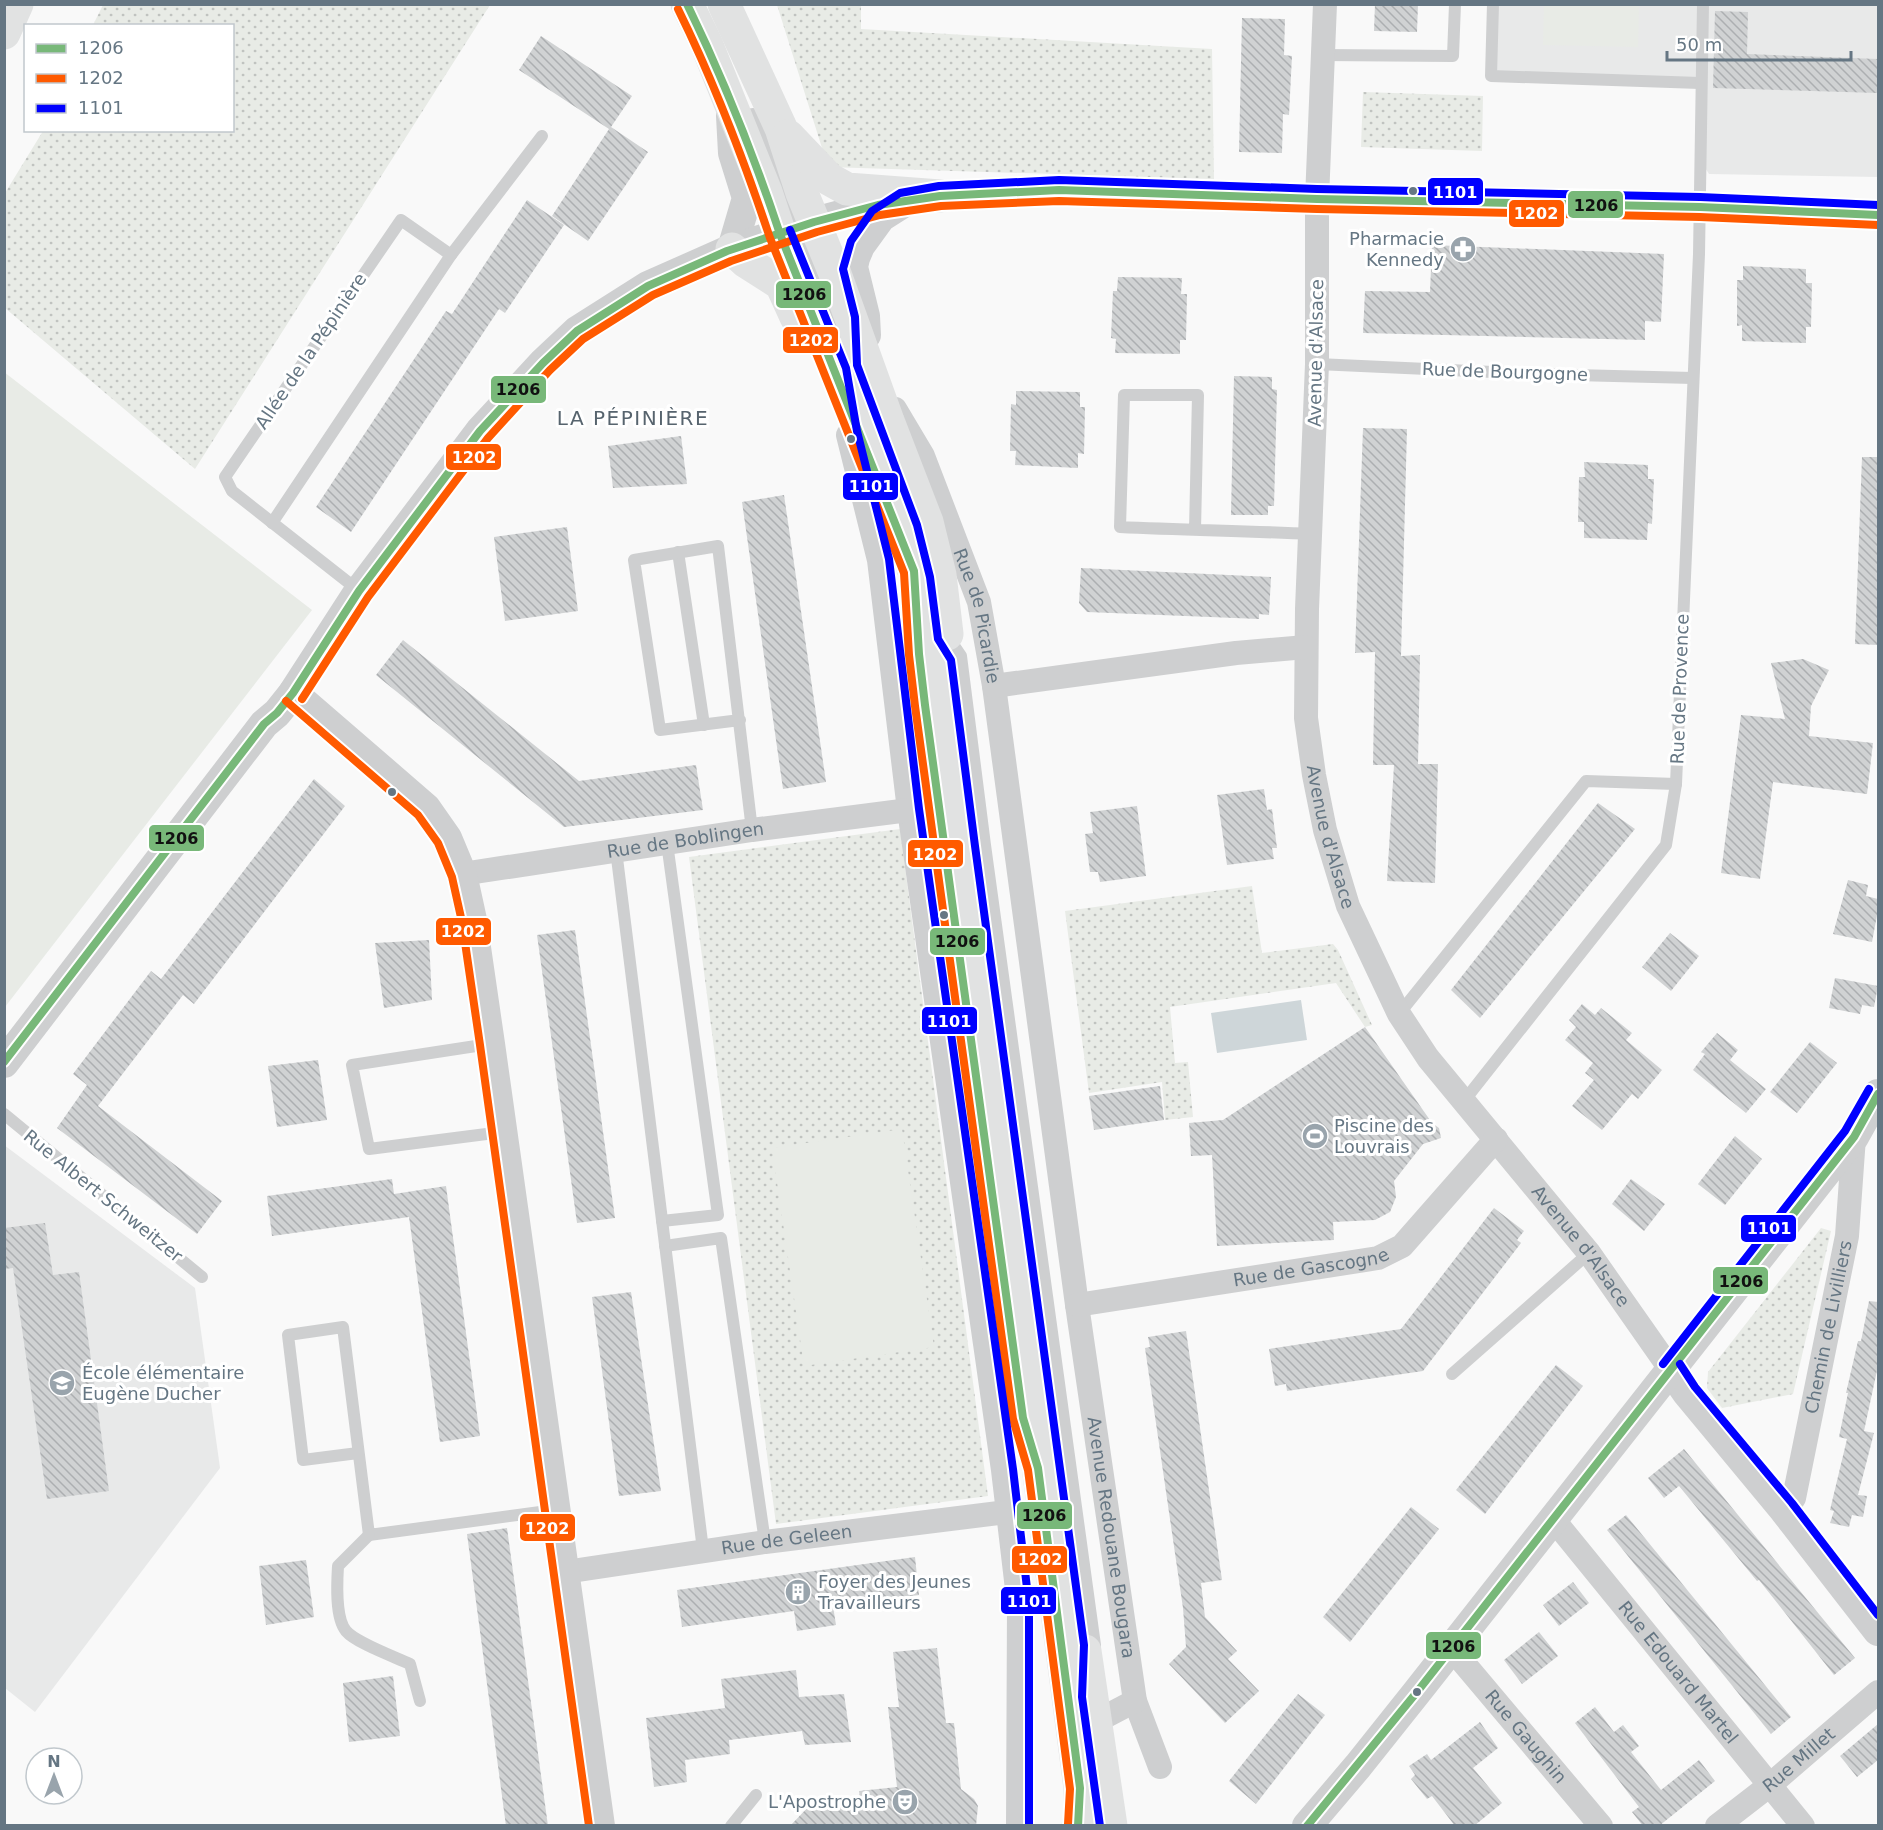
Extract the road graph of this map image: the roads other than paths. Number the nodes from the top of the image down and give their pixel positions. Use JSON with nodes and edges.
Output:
{"nodes":[{"id":1,"x":17,"y":4,"type":"edge"},
{"id":2,"x":687,"y":4,"type":"edge"},
{"id":3,"x":723,"y":4,"type":"edge"},
{"id":4,"x":1324,"y":4,"type":"edge"},
{"id":5,"x":1455,"y":4,"type":"edge"},
{"id":6,"x":1493,"y":4,"type":"edge"},
{"id":7,"x":1703,"y":4,"type":"edge"},
{"id":8,"x":4,"y":33,"type":"edge"},
{"id":9,"x":1322,"y":55,"type":"junction"},
{"id":10,"x":1700,"y":83,"type":"junction"},
{"id":11,"x":730,"y":106,"type":"junction"},
{"id":12,"x":781,"y":128,"type":"junction"},
{"id":13,"x":542,"y":136,"type":"dead end"},
{"id":14,"x":940,"y":196,"type":"junction"},
{"id":15,"x":1317,"y":200,"type":"junction"},
{"id":16,"x":904,"y":202,"type":"junction"},
{"id":17,"x":1700,"y":207,"type":"junction"},
{"id":18,"x":1878,"y":214,"type":"edge"},
{"id":19,"x":814,"y":222,"type":"junction"},
{"id":20,"x":780,"y":234,"type":"junction"},
{"id":21,"x":732,"y":249,"type":"junction"},
{"id":22,"x":451,"y":255,"type":"junction"},
{"id":23,"x":1317,"y":364,"type":"junction"},
{"id":24,"x":852,"y":366,"type":"junction"},
{"id":25,"x":1693,"y":378,"type":"junction"},
{"id":26,"x":888,"y":421,"type":"junction"},
{"id":27,"x":272,"y":523,"type":"junction"},
{"id":28,"x":1196,"y":530,"type":"junction"},
{"id":29,"x":1311,"y":534,"type":"junction"},
{"id":30,"x":678,"y":552,"type":"junction"},
{"id":31,"x":359,"y":591,"type":"junction"},
{"id":32,"x":1306,"y":647,"type":"junction"},
{"id":33,"x":994,"y":686,"type":"junction"},
{"id":34,"x":293,"y":693,"type":"junction"},
{"id":35,"x":740,"y":720,"type":"junction"},
{"id":36,"x":704,"y":725,"type":"junction"},
{"id":37,"x":1676,"y":784,"type":"junction"},
{"id":38,"x":909,"y":810,"type":"junction"},
{"id":39,"x":752,"y":830,"type":"junction"},
{"id":40,"x":667,"y":843,"type":"junction"},
{"id":41,"x":616,"y":850,"type":"junction"},
{"id":42,"x":462,"y":874,"type":"junction"},
{"id":43,"x":1399,"y":1014,"type":"junction"},
{"id":44,"x":490,"y":1044,"type":"junction"},
{"id":45,"x":4,"y":1064,"type":"edge"},
{"id":46,"x":1878,"y":1094,"type":"edge"},
{"id":47,"x":1464,"y":1101,"type":"junction"},
{"id":48,"x":4,"y":1114,"type":"edge"},
{"id":49,"x":502,"y":1132,"type":"junction"},
{"id":50,"x":1854,"y":1137,"type":"junction"},
{"id":51,"x":1496,"y":1139,"type":"junction"},
{"id":52,"x":662,"y":1221,"type":"junction"},
{"id":53,"x":665,"y":1246,"type":"junction"},
{"id":54,"x":1589,"y":1253,"type":"junction"},
{"id":55,"x":202,"y":1277,"type":"dead end"},
{"id":56,"x":1077,"y":1305,"type":"junction"},
{"id":57,"x":1671,"y":1370,"type":"junction"},
{"id":58,"x":1452,"y":1374,"type":"dead end"},
{"id":59,"x":358,"y":1453,"type":"junction"},
{"id":60,"x":555,"y":1510,"type":"junction"},
{"id":61,"x":1784,"y":1510,"type":"junction"},
{"id":62,"x":1007,"y":1512,"type":"junction"},
{"id":63,"x":1553,"y":1519,"type":"junction"},
{"id":64,"x":369,"y":1535,"type":"junction"},
{"id":65,"x":765,"y":1542,"type":"junction"},
{"id":66,"x":703,"y":1550,"type":"junction"},
{"id":67,"x":566,"y":1572,"type":"junction"},
{"id":68,"x":1878,"y":1631,"type":"edge"},
{"id":69,"x":1451,"y":1648,"type":"junction"},
{"id":70,"x":1878,"y":1692,"type":"edge"},
{"id":71,"x":420,"y":1701,"type":"dead end"},
{"id":72,"x":1135,"y":1701,"type":"junction"},
{"id":73,"x":1094,"y":1709,"type":"junction"},
{"id":74,"x":1160,"y":1767,"type":"dead end"},
{"id":75,"x":1770,"y":1785,"type":"junction"},
{"id":76,"x":756,"y":1795,"type":"dead end"},
{"id":77,"x":600,"y":1826,"type":"edge"},
{"id":78,"x":731,"y":1826,"type":"edge"},
{"id":79,"x":1018,"y":1826,"type":"edge"},
{"id":80,"x":1078,"y":1826,"type":"edge"},
{"id":81,"x":1111,"y":1826,"type":"edge"},
{"id":82,"x":1307,"y":1826,"type":"edge"},
{"id":83,"x":1601,"y":1826,"type":"edge"},
{"id":84,"x":1717,"y":1826,"type":"edge"},
{"id":85,"x":1803,"y":1826,"type":"edge"}],
"edges":[{"from":1,"to":8,"type":"main road"},
{"from":2,"to":11,"type":"main road"},
{"from":3,"to":12,"type":"main road"},
{"from":4,"to":9,"type":"street","name":"Avenue d'Alsace"},
{"from":5,"to":9,"type":"lane"},
{"from":6,"to":10,"type":"lane"},
{"from":7,"to":10,"type":"lane","name":"Rue de Provence"},
{"from":9,"to":15,"type":"street","name":"Avenue d'Alsace"},
{"from":10,"to":17,"type":"lane","name":"Rue de Provence"},
{"from":11,"to":19,"type":"street"},
{"from":11,"to":20,"type":"main road"},
{"from":11,"to":21,"type":"street"},
{"from":12,"to":14,"type":"main road"},
{"from":12,"to":19,"type":"main road"},
{"from":13,"to":22,"type":"lane"},
{"from":14,"to":15,"type":"street"},
{"from":14,"to":16,"type":"street"},
{"from":15,"to":17,"type":"street"},
{"from":15,"to":23,"type":"street","name":"Avenue d'Alsace"},
{"from":16,"to":19,"type":"street"},
{"from":16,"to":24,"type":"street"},
{"from":17,"to":18,"type":"street"},
{"from":17,"to":25,"type":"lane","name":"Rue de Provence"},
{"from":19,"to":20,"type":"street"},
{"from":19,"to":24,"type":"main road"},
{"from":20,"to":21,"type":"street"},
{"from":20,"to":24,"type":"main road"},
{"from":20,"to":26,"type":"street"},
{"from":21,"to":24,"type":"main road"},
{"from":21,"to":31,"type":"street"},
{"from":22,"to":27,"type":"lane"},
{"from":22,"to":27,"type":"lane","name":"Allée de la Pépinière"},
{"from":23,"to":25,"type":"lane","name":"Rue de Bourgogne"},
{"from":23,"to":29,"type":"street","name":"Avenue d'Alsace"},
{"from":24,"to":26,"type":"main road"},
{"from":24,"to":33,"type":"street","name":"Rue de Picardie"},
{"from":24,"to":38,"type":"street"},
{"from":24,"to":80,"type":"main road"},
{"from":25,"to":37,"type":"lane","name":"Rue de Provence"},
{"from":26,"to":73,"type":"main road"},
{"from":27,"to":31,"type":"lane","name":"Allée de la Pépinière"},
{"from":28,"to":28,"type":"lane"},
{"from":28,"to":29,"type":"lane"},
{"from":29,"to":32,"type":"street","name":"Avenue d'Alsace"},
{"from":30,"to":35,"type":"lane"},
{"from":30,"to":36,"type":"lane"},
{"from":30,"to":36,"type":"lane"},
{"from":31,"to":34,"type":"street"},
{"from":32,"to":33,"type":"street","name":"Rue de Picardie"},
{"from":32,"to":43,"type":"street","name":"Avenue d'Alsace"},
{"from":33,"to":56,"type":"street","name":"Avenue Redouane Bougara"},
{"from":34,"to":42,"type":"street"},
{"from":34,"to":45,"type":"street"},
{"from":35,"to":36,"type":"lane"},
{"from":35,"to":39,"type":"lane"},
{"from":37,"to":43,"type":"lane"},
{"from":37,"to":47,"type":"lane","name":"Rue de Provence"},
{"from":38,"to":39,"type":"street","name":"Rue de Boblingen"},
{"from":38,"to":62,"type":"street"},
{"from":39,"to":40,"type":"street","name":"Rue de Boblingen"},
{"from":40,"to":41,"type":"street","name":"Rue de Boblingen"},
{"from":40,"to":52,"type":"lane"},
{"from":41,"to":42,"type":"street","name":"Rue de Boblingen"},
{"from":41,"to":52,"type":"lane"},
{"from":42,"to":44,"type":"street"},
{"from":43,"to":47,"type":"street","name":"Avenue d'Alsace"},
{"from":44,"to":49,"type":"street"},
{"from":44,"to":49,"type":"lane"},
{"from":46,"to":50,"type":"street"},
{"from":47,"to":51,"type":"street","name":"Avenue d'Alsace"},
{"from":48,"to":55,"type":"lane","name":"Rue Albert Schweitzer"},
{"from":49,"to":60,"type":"street"},
{"from":50,"to":57,"type":"street"},
{"from":50,"to":61,"type":"street","name":"Chemin de Livilliers"},
{"from":51,"to":54,"type":"street","name":"Avenue d'Alsace"},
{"from":51,"to":56,"type":"street","name":"Rue de Gascogne"},
{"from":52,"to":53,"type":"lane"},
{"from":53,"to":65,"type":"lane"},
{"from":53,"to":66,"type":"lane"},
{"from":54,"to":57,"type":"street","name":"Avenue d'Alsace"},
{"from":54,"to":58,"type":"lane"},
{"from":56,"to":72,"type":"street","name":"Avenue Redouane Bougara"},
{"from":57,"to":61,"type":"street"},
{"from":57,"to":63,"type":"street"},
{"from":59,"to":59,"type":"lane"},
{"from":59,"to":64,"type":"lane"},
{"from":60,"to":64,"type":"lane"},
{"from":60,"to":67,"type":"street"},
{"from":61,"to":68,"type":"street"},
{"from":62,"to":65,"type":"street","name":"Rue de Geleen"},
{"from":62,"to":79,"type":"street"},
{"from":63,"to":69,"type":"street"},
{"from":63,"to":75,"type":"street","name":"Rue Edouard Martel"},
{"from":64,"to":71,"type":"lane"},
{"from":65,"to":66,"type":"street","name":"Rue de Geleen"},
{"from":66,"to":67,"type":"street","name":"Rue de Geleen"},
{"from":67,"to":77,"type":"street"},
{"from":69,"to":82,"type":"street"},
{"from":69,"to":83,"type":"street","name":"Rue Gaughin"},
{"from":70,"to":75,"type":"street","name":"Rue Millet"},
{"from":72,"to":73,"type":"street"},
{"from":72,"to":74,"type":"street","name":"Avenue Redouane Bougara"},
{"from":73,"to":81,"type":"main road"},
{"from":75,"to":84,"type":"street","name":"Rue Millet"},
{"from":75,"to":85,"type":"street","name":"Rue Edouard Martel"},
{"from":76,"to":78,"type":"lane"}]}
